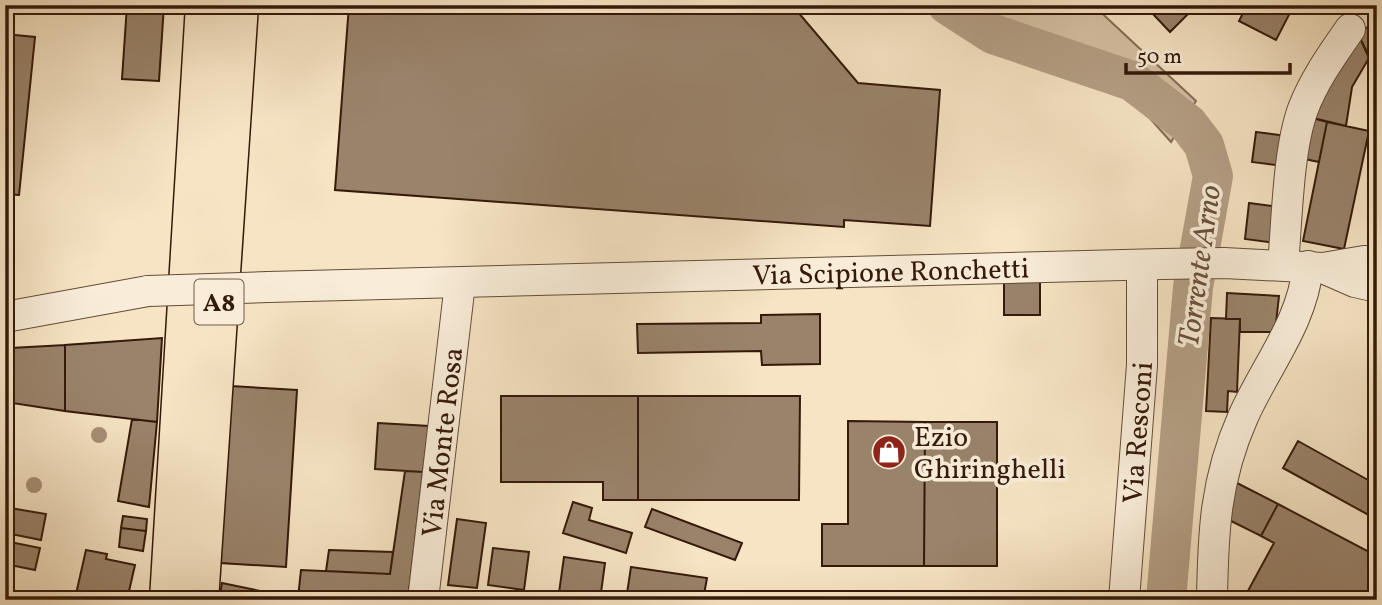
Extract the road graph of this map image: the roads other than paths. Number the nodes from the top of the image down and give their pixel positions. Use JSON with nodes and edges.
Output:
{"nodes":[{"id":1,"x":205,"y":5,"type":"edge"},
{"id":2,"x":239,"y":5,"type":"edge"},
{"id":3,"x":1350,"y":29,"type":"dead end"},
{"id":4,"x":1377,"y":262,"type":"edge"},
{"id":5,"x":1152,"y":264,"type":"junction"},
{"id":6,"x":1305,"y":266,"type":"junction"},
{"id":7,"x":460,"y":282,"type":"junction"},
{"id":8,"x":1377,"y":287,"type":"edge"},
{"id":9,"x":5,"y":317,"type":"edge"},
{"id":10,"x":170,"y":600,"type":"edge"},
{"id":11,"x":199,"y":600,"type":"edge"},
{"id":12,"x":423,"y":600,"type":"edge"},
{"id":13,"x":1124,"y":600,"type":"edge"},
{"id":14,"x":1212,"y":600,"type":"edge"}],
"edges":[{"from":1,"to":10,"type":"highway","number":"A8"},
{"from":2,"to":11,"type":"highway","number":"A8"},
{"from":3,"to":6,"type":"street"},
{"from":4,"to":6,"type":"street","name":"Via Scipione Ronchetti"},
{"from":5,"to":6,"type":"street","name":"Via Scipione Ronchetti"},
{"from":5,"to":7,"type":"street","name":"Via Scipione Ronchetti"},
{"from":5,"to":13,"type":"street","name":"Via Resconi"},
{"from":6,"to":8,"type":"street","name":"Via Scipione Ronchetti"},
{"from":6,"to":14,"type":"street"},
{"from":7,"to":9,"type":"street","name":"Via Scipione Ronchetti","bridge":true},
{"from":7,"to":12,"type":"street","name":"Via Monte Rosa"}]}
